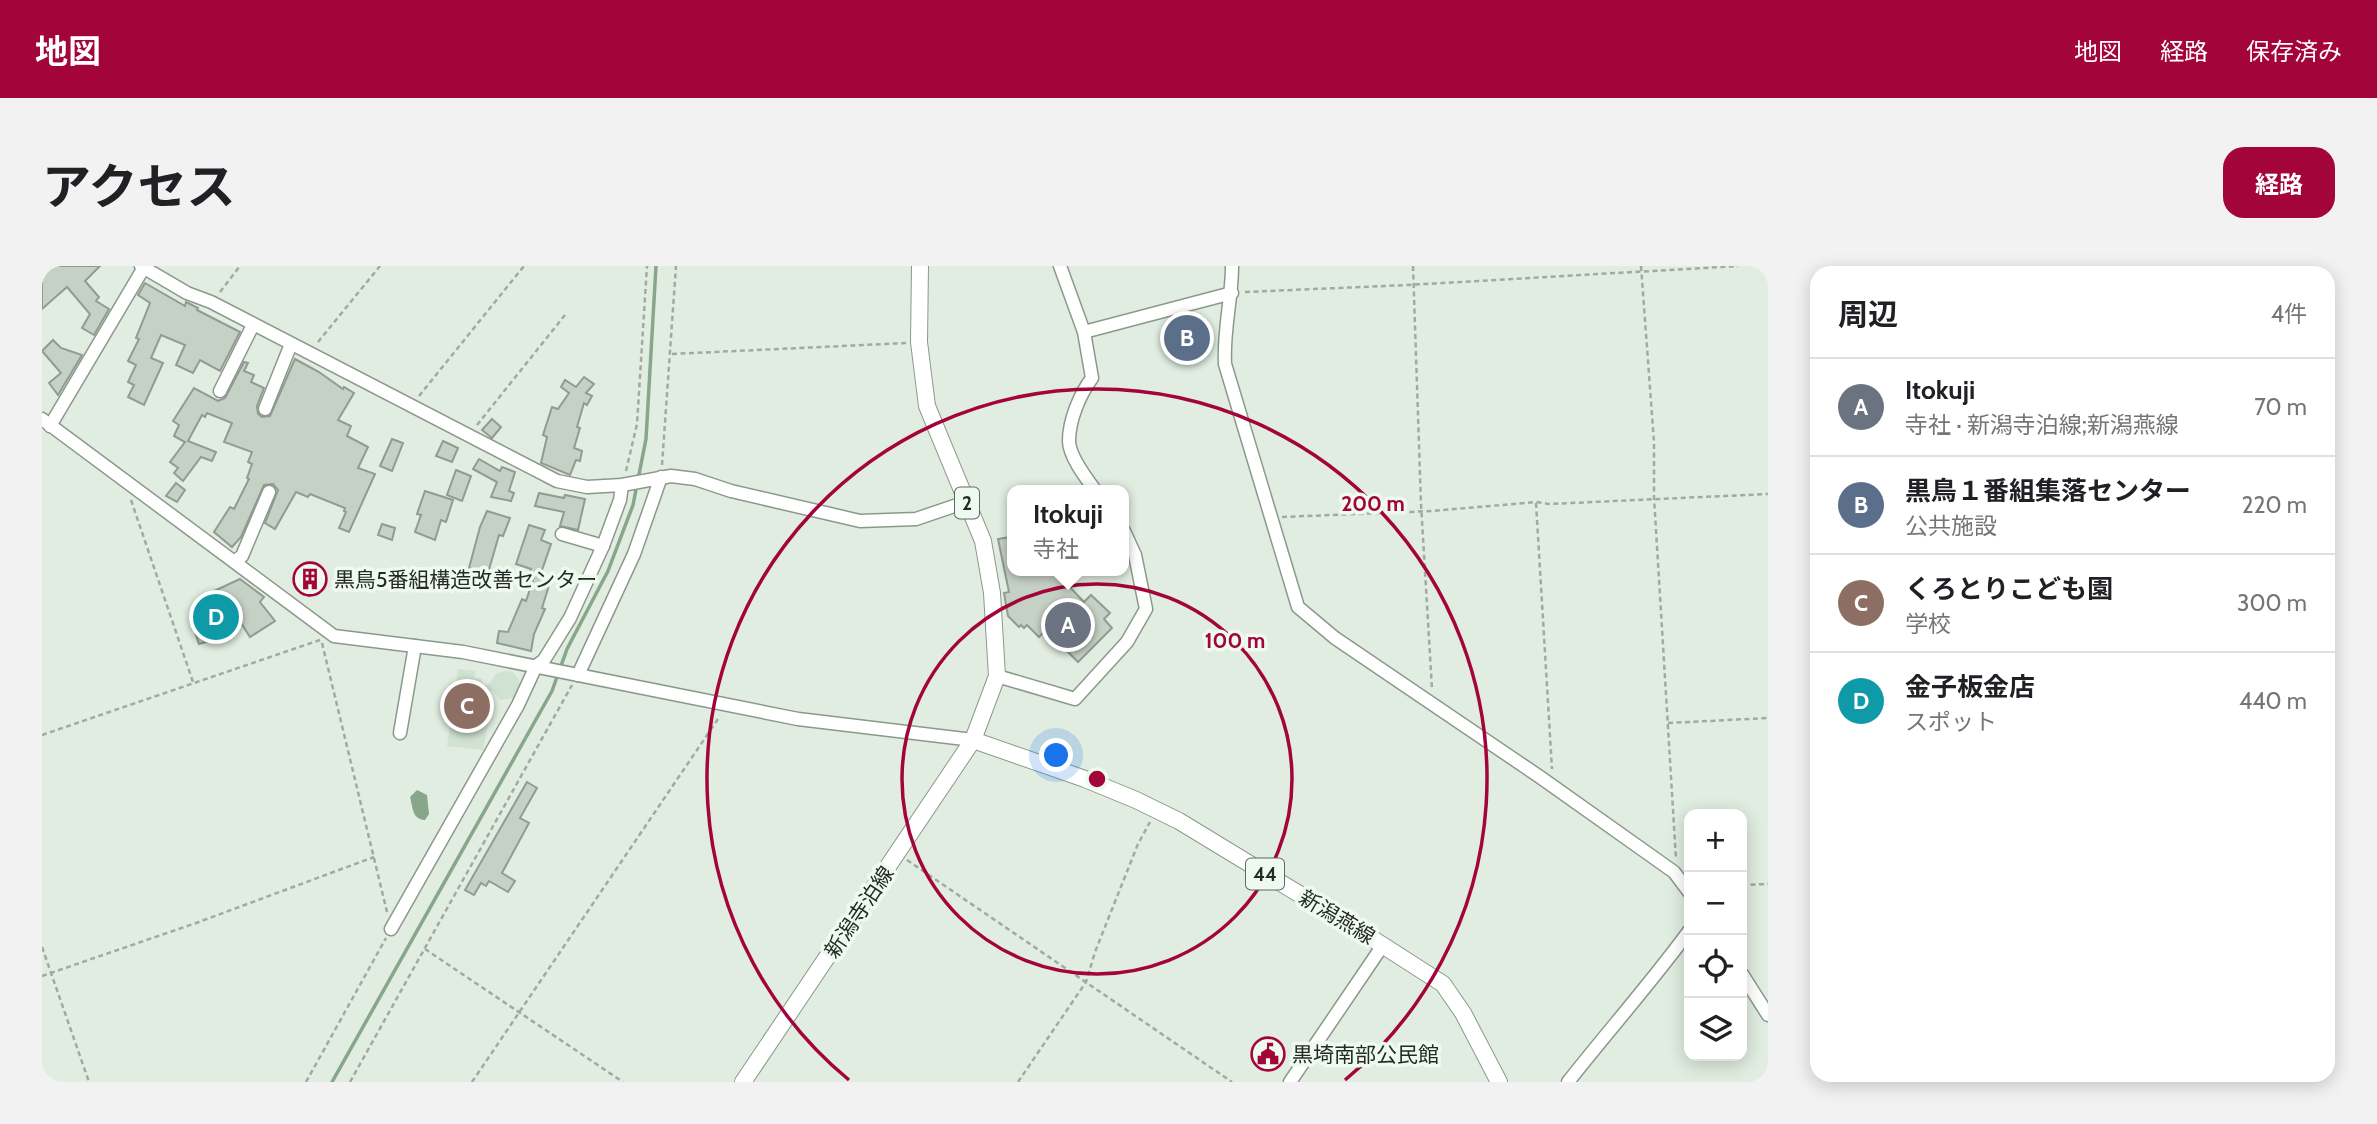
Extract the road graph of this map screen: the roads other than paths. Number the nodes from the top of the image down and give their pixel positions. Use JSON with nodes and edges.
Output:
{"nodes":[{"id":1,"x":920,"y":266,"type":"edge"},
{"id":2,"x":1060,"y":266,"type":"edge"},
{"id":3,"x":1232,"y":266,"type":"edge"},
{"id":4,"x":142,"y":267,"type":"edge"},
{"id":5,"x":1232,"y":293,"type":"junction"},
{"id":6,"x":254,"y":324,"type":"junction"},
{"id":7,"x":1084,"y":332,"type":"junction"},
{"id":8,"x":291,"y":344,"type":"junction"},
{"id":9,"x":220,"y":391,"type":"dead end"},
{"id":10,"x":265,"y":409,"type":"dead end"},
{"id":11,"x":46,"y":423,"type":"edge"},
{"id":12,"x":656,"y":478,"type":"junction"},
{"id":13,"x":625,"y":484,"type":"junction"},
{"id":14,"x":1091,"y":485,"type":"edge"},
{"id":15,"x":269,"y":492,"type":"dead end"},
{"id":16,"x":966,"y":502,"type":"junction"},
{"id":17,"x":562,"y":534,"type":"dead end"},
{"id":18,"x":1129,"y":542,"type":"edge"},
{"id":19,"x":603,"y":546,"type":"junction"},
{"id":20,"x":235,"y":561,"type":"junction"},
{"id":21,"x":415,"y":646,"type":"junction"},
{"id":22,"x":540,"y":667,"type":"junction"},
{"id":23,"x":575,"y":675,"type":"junction"},
{"id":24,"x":997,"y":676,"type":"junction"},
{"id":25,"x":400,"y":733,"type":"dead end"},
{"id":26,"x":974,"y":740,"type":"junction"},
{"id":27,"x":1684,"y":886,"type":"edge"},
{"id":28,"x":391,"y":929,"type":"road end"},
{"id":29,"x":1686,"y":935,"type":"edge"},
{"id":30,"x":1383,"y":945,"type":"junction"},
{"id":31,"x":1747,"y":982,"type":"edge"},
{"id":32,"x":1768,"y":1015,"type":"edge"},
{"id":33,"x":743,"y":1082,"type":"edge"},
{"id":34,"x":1290,"y":1082,"type":"edge"},
{"id":35,"x":1499,"y":1082,"type":"edge"},
{"id":36,"x":1568,"y":1082,"type":"edge"}],
"edges":[{"from":1,"to":16,"type":"main road","number":"2"},
{"from":2,"to":7,"type":"street"},
{"from":3,"to":5,"type":"street"},
{"from":4,"to":6,"type":"street"},
{"from":4,"to":11,"type":"street"},
{"from":5,"to":7,"type":"street"},
{"from":5,"to":27,"type":"street"},
{"from":6,"to":8,"type":"street"},
{"from":6,"to":9,"type":"street"},
{"from":7,"to":14,"type":"street"},
{"from":8,"to":10,"type":"street"},
{"from":8,"to":13,"type":"street"},
{"from":11,"to":20,"type":"street"},
{"from":12,"to":13,"type":"street"},
{"from":12,"to":16,"type":"street"},
{"from":12,"to":23,"type":"street"},
{"from":13,"to":19,"type":"street"},
{"from":15,"to":20,"type":"street"},
{"from":16,"to":24,"type":"main road","number":"2"},
{"from":17,"to":19,"type":"street"},
{"from":18,"to":24,"type":"street"},
{"from":19,"to":22,"type":"street"},
{"from":20,"to":21,"type":"street"},
{"from":21,"to":22,"type":"street"},
{"from":21,"to":25,"type":"street"},
{"from":22,"to":23,"type":"street"},
{"from":22,"to":28,"type":"street"},
{"from":23,"to":26,"type":"street"},
{"from":24,"to":26,"type":"main road","number":"2"},
{"from":26,"to":30,"type":"main road","name":"新潟燕線","number":"44"},
{"from":26,"to":33,"type":"main road","name":"新潟寺泊線","number":"2"},
{"from":29,"to":36,"type":"street"},
{"from":30,"to":34,"type":"street"},
{"from":30,"to":35,"type":"main road","name":"新潟燕線","number":"44"},
{"from":31,"to":32,"type":"street"}]}
